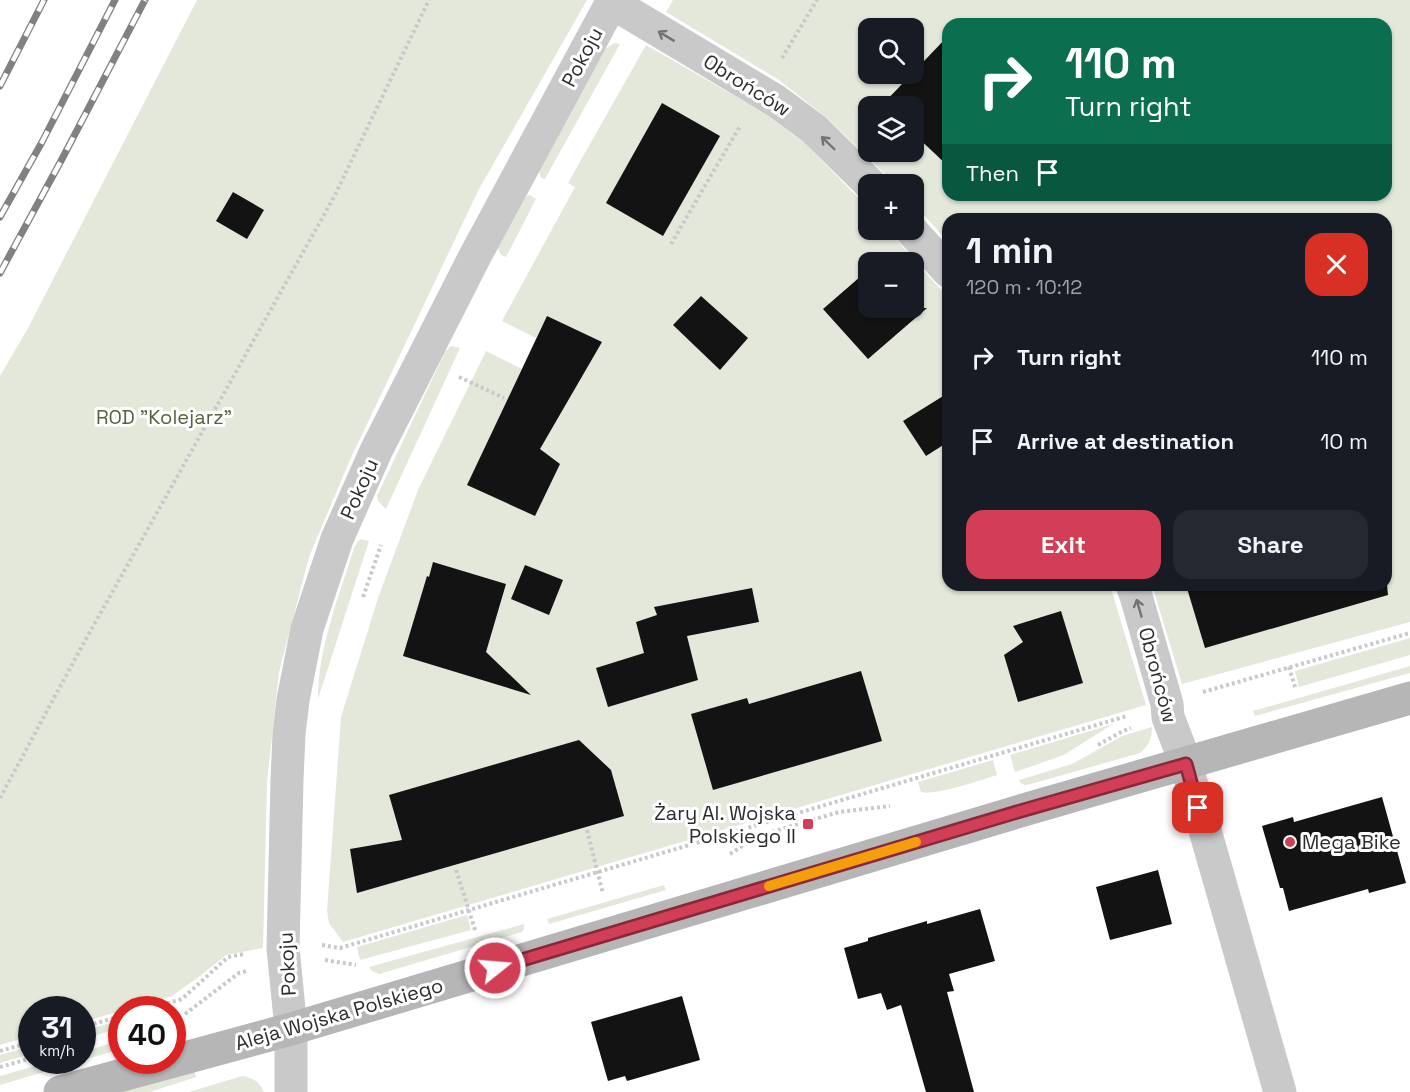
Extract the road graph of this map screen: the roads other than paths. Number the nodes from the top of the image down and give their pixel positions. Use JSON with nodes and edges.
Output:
{"nodes":[{"id":1,"x":612,"y":1,"type":"edge"},
{"id":2,"x":860,"y":174,"type":"edge"},
{"id":3,"x":920,"y":240,"type":"edge"},
{"id":4,"x":942,"y":264,"type":"edge"},
{"id":5,"x":1134,"y":591,"type":"edge"},
{"id":6,"x":1410,"y":698,"type":"edge"},
{"id":7,"x":1186,"y":764,"type":"junction"},
{"id":8,"x":291,"y":1029,"type":"junction"},
{"id":9,"x":60,"y":1092,"type":"edge"},
{"id":10,"x":291,"y":1092,"type":"edge"},
{"id":11,"x":1280,"y":1092,"type":"edge"}],
"edges":[{"from":2,"to":1,"type":"street","name":"Obrońców","one_way":true},
{"from":1,"to":8,"type":"street","name":"Pokoju"},
{"from":3,"to":4,"type":"street"},
{"from":7,"to":5,"type":"street","name":"Obrońców","one_way":true},
{"from":6,"to":7,"type":"street","name":"Aleja Wojska Polskiego"},
{"from":7,"to":8,"type":"street","name":"Aleja Wojska Polskiego"},
{"from":7,"to":11,"type":"street","name":"Obrońców"},
{"from":8,"to":9,"type":"street","name":"Aleja Wojska Polskiego"},
{"from":8,"to":10,"type":"street","name":"Pokoju"}]}
